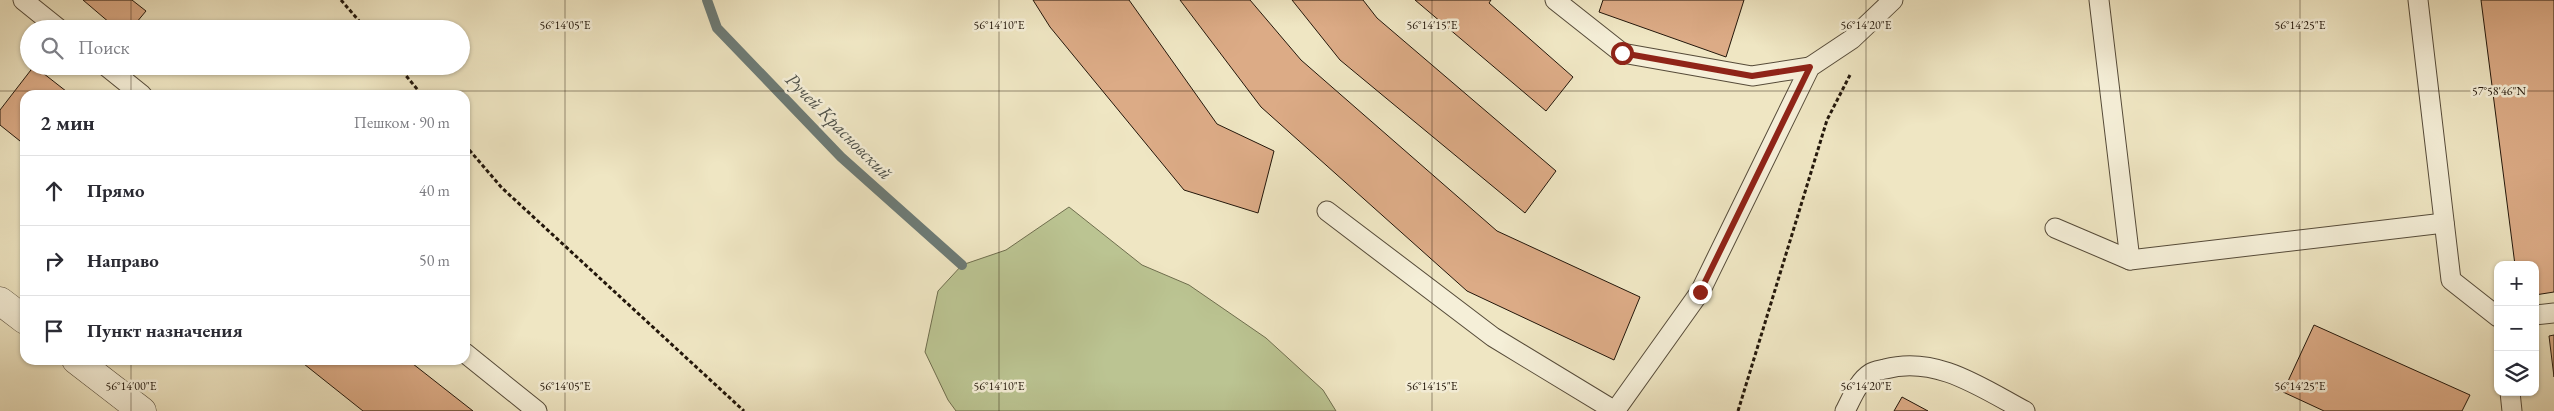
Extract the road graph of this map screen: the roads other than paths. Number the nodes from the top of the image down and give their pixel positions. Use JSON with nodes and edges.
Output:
{"nodes":[{"id":1,"x":23,"y":0,"type":"edge"},
{"id":2,"x":1555,"y":0,"type":"edge"},
{"id":3,"x":1892,"y":0,"type":"edge"},
{"id":4,"x":2099,"y":0,"type":"edge"},
{"id":5,"x":2418,"y":0,"type":"edge"},
{"id":6,"x":48,"y":20,"type":"edge"},
{"id":7,"x":1810,"y":67,"type":"junction"},
{"id":8,"x":117,"y":75,"type":"edge"},
{"id":9,"x":136,"y":90,"type":"edge"},
{"id":10,"x":1327,"y":211,"type":"dead end"},
{"id":11,"x":2444,"y":222,"type":"junction"},
{"id":12,"x":2055,"y":228,"type":"dead end"},
{"id":13,"x":2130,"y":260,"type":"junction"},
{"id":14,"x":0,"y":301,"type":"edge"},
{"id":15,"x":2554,"y":312,"type":"edge"},
{"id":16,"x":2494,"y":314,"type":"edge"},
{"id":17,"x":2539,"y":314,"type":"edge"},
{"id":18,"x":20,"y":316,"type":"edge"},
{"id":19,"x":470,"y":357,"type":"edge"},
{"id":20,"x":82,"y":365,"type":"edge"},
{"id":21,"x":2510,"y":396,"type":"edge"},
{"id":22,"x":142,"y":411,"type":"edge"},
{"id":23,"x":538,"y":411,"type":"edge"},
{"id":24,"x":1845,"y":411,"type":"edge"},
{"id":25,"x":2025,"y":411,"type":"edge"},
{"id":26,"x":2512,"y":411,"type":"edge"}],
"edges":[{"from":1,"to":6,"type":"lane"},
{"from":2,"to":7,"type":"lane"},
{"from":3,"to":7,"type":"lane"},
{"from":4,"to":13,"type":"lane"},
{"from":5,"to":11,"type":"lane"},
{"from":7,"to":10,"type":"lane"},
{"from":8,"to":9,"type":"lane"},
{"from":11,"to":13,"type":"lane"},
{"from":11,"to":16,"type":"lane"},
{"from":12,"to":13,"type":"lane"},
{"from":14,"to":18,"type":"street"},
{"from":15,"to":17,"type":"lane"},
{"from":19,"to":23,"type":"lane"},
{"from":20,"to":22,"type":"street"},
{"from":21,"to":26,"type":"lane"},
{"from":24,"to":25,"type":"lane"}]}
